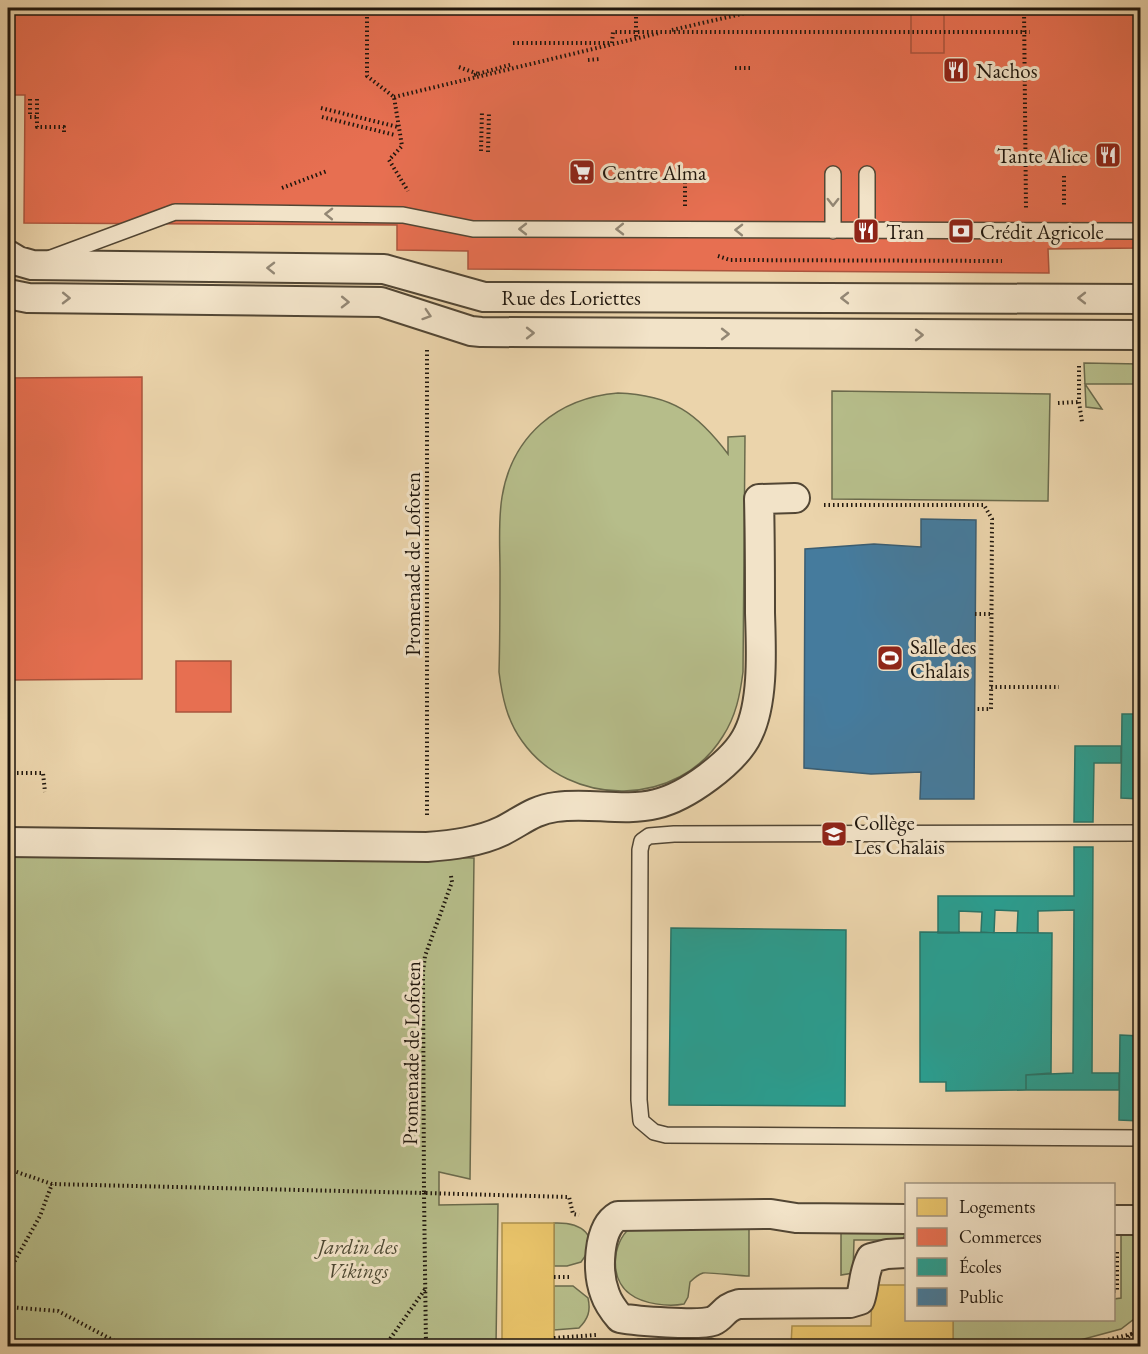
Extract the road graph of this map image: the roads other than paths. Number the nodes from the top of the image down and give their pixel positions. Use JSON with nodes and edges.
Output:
{"nodes":[{"id":1,"x":833,"y":174,"type":"dead end"},
{"id":2,"x":867,"y":174,"type":"dead end"},
{"id":3,"x":833,"y":231,"type":"junction"},
{"id":4,"x":867,"y":231,"type":"junction"},
{"id":5,"x":1140,"y":231,"type":"edge"},
{"id":6,"x":20,"y":260,"type":"edge"},
{"id":7,"x":8,"y":294,"type":"edge"},
{"id":8,"x":1140,"y":299,"type":"edge"},
{"id":9,"x":1140,"y":321,"type":"edge"},
{"id":10,"x":1140,"y":335,"type":"edge"},
{"id":11,"x":1081,"y":347,"type":"junction"},
{"id":12,"x":795,"y":498,"type":"road end"},
{"id":13,"x":1140,"y":833,"type":"edge"},
{"id":14,"x":8,"y":842,"type":"edge"},
{"id":15,"x":1140,"y":1138,"type":"edge"},
{"id":16,"x":905,"y":1219,"type":"edge"},
{"id":17,"x":905,"y":1252,"type":"edge"}],
"edges":[{"from":1,"to":3,"type":"lane","one_way":true},
{"from":2,"to":4,"type":"lane"},
{"from":3,"to":4,"type":"lane"},
{"from":3,"to":6,"type":"lane","one_way":true},
{"from":4,"to":5,"type":"lane"},
{"from":8,"to":6,"type":"street","name":"Rue des Loriettes","one_way":true},
{"from":7,"to":11,"type":"street","name":"Rue des Loriettes","one_way":true},
{"from":9,"to":11,"type":"lane"},
{"from":10,"to":11,"type":"street","name":"Rue des Loriettes"},
{"from":12,"to":14,"type":"street"},
{"from":13,"to":15,"type":"lane"},
{"from":16,"to":17,"type":"street"}]}
